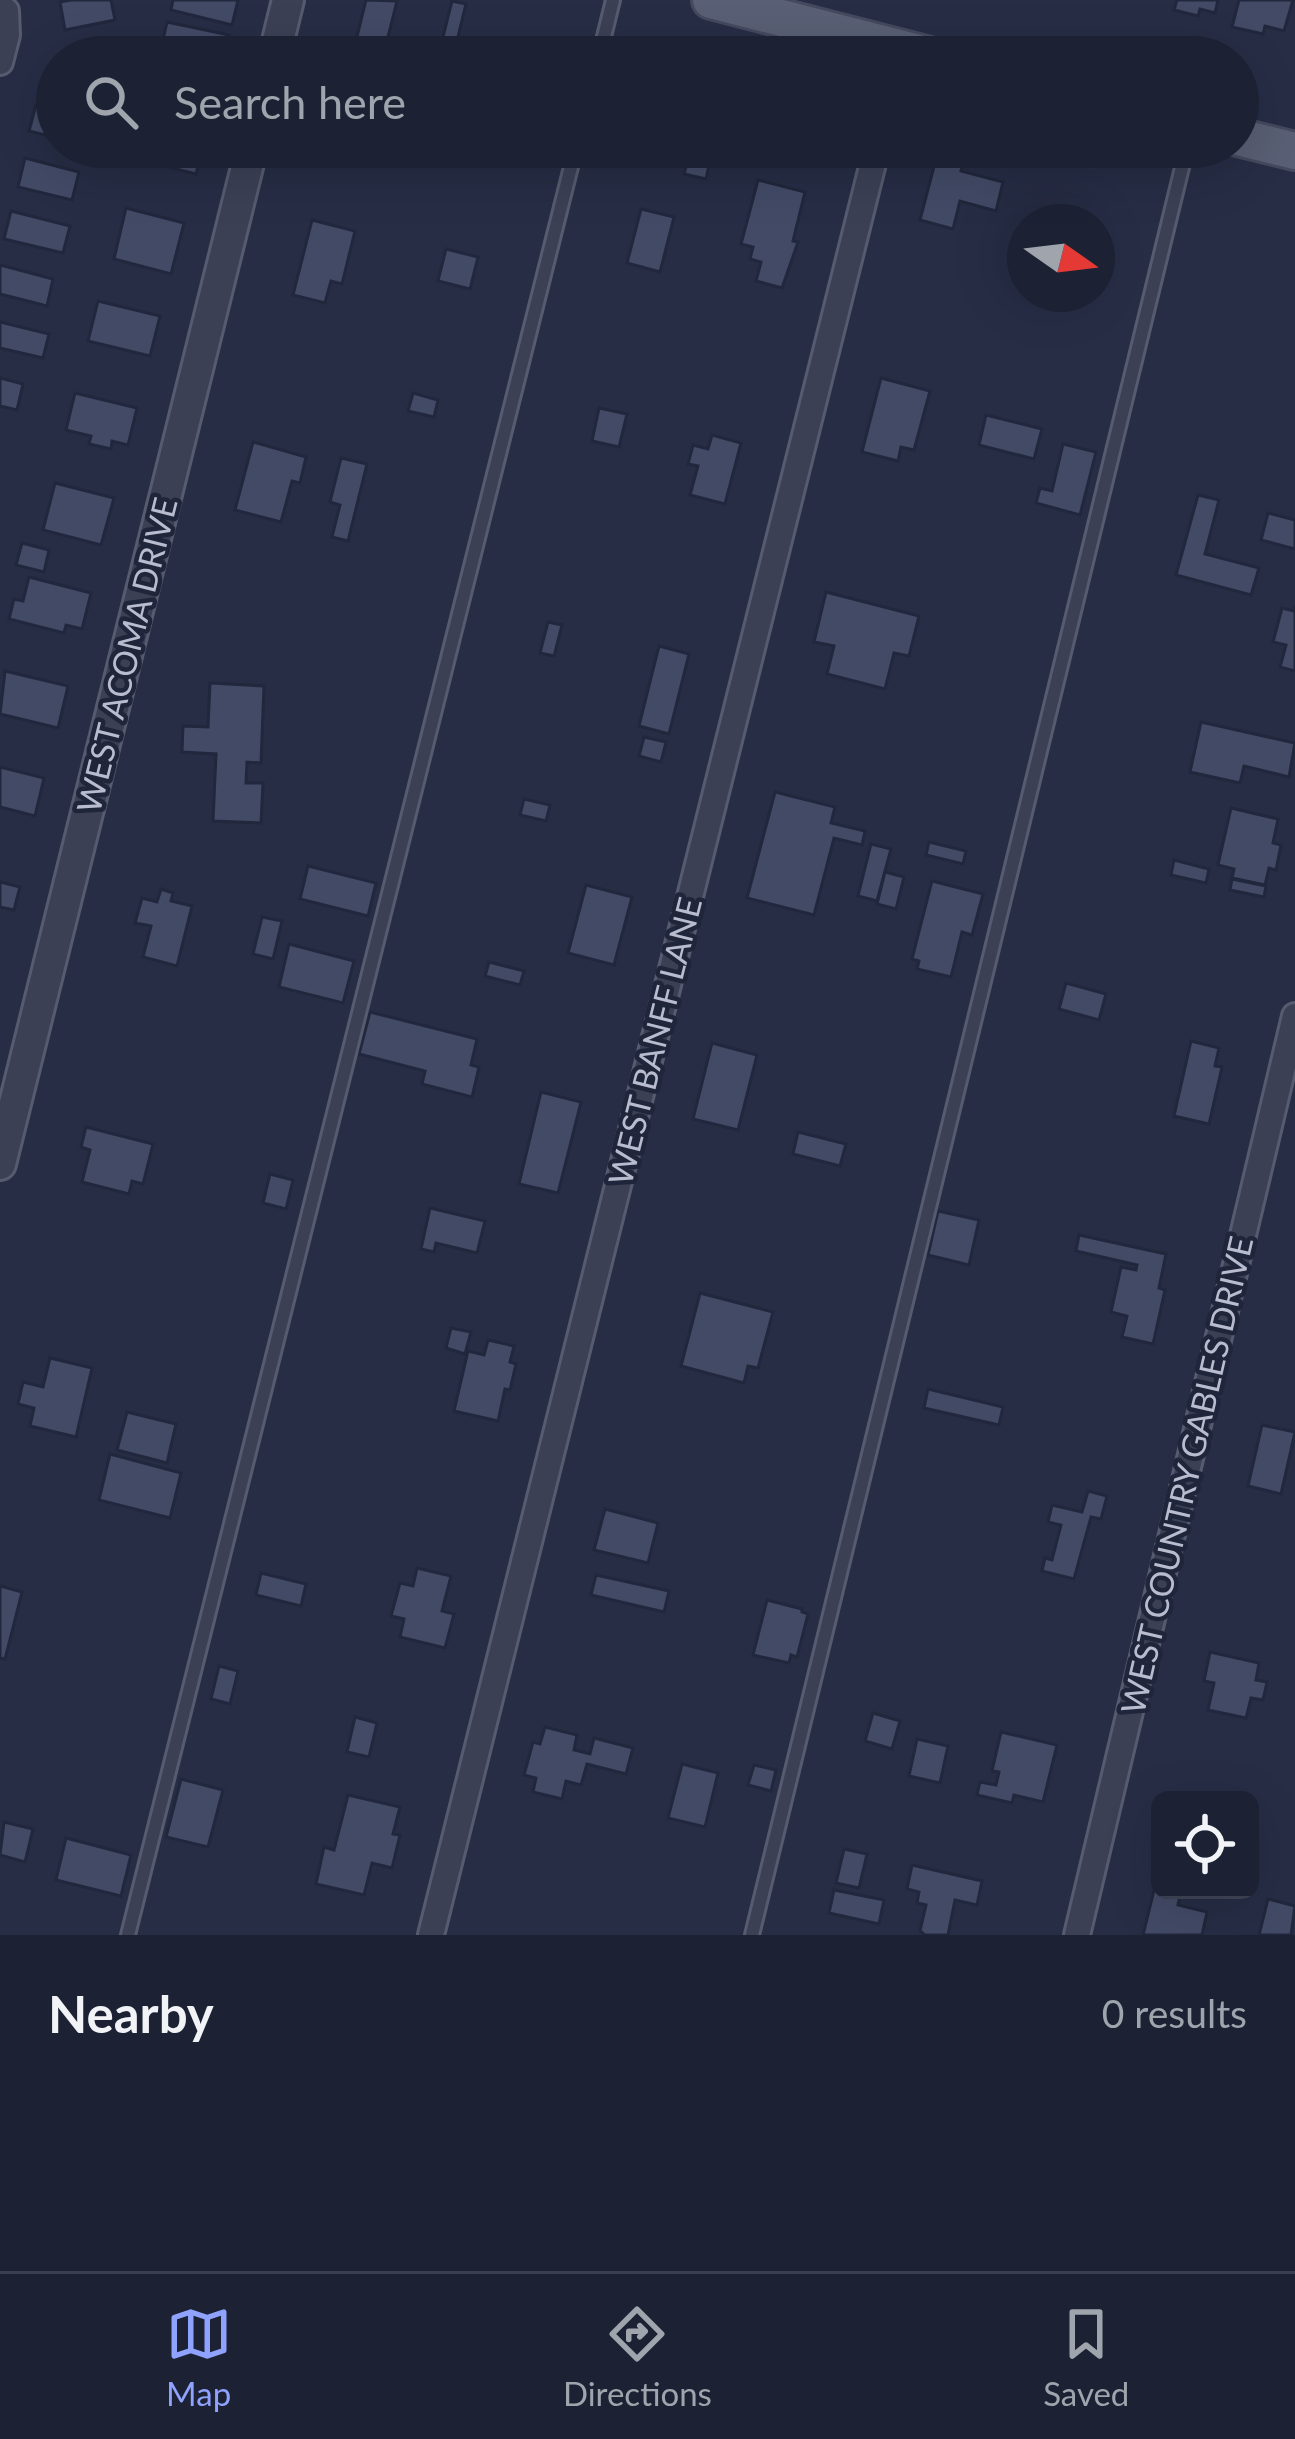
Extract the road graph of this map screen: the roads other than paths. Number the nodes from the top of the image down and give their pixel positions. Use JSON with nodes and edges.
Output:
{"nodes":[{"id":1,"x":288,"y":0,"type":"edge"},
{"id":2,"x":613,"y":0,"type":"edge"},
{"id":3,"x":711,"y":0,"type":"edge"},
{"id":4,"x":3,"y":8,"type":"edge"},
{"id":5,"x":279,"y":36,"type":"edge"},
{"id":6,"x":604,"y":36,"type":"edge"},
{"id":7,"x":845,"y":36,"type":"edge"},
{"id":8,"x":0,"y":62,"type":"edge"},
{"id":9,"x":1259,"y":142,"type":"edge"},
{"id":10,"x":1295,"y":151,"type":"edge"},
{"id":11,"x":247,"y":168,"type":"edge"},
{"id":12,"x":571,"y":168,"type":"edge"},
{"id":13,"x":872,"y":168,"type":"edge"},
{"id":14,"x":1182,"y":168,"type":"edge"},
{"id":15,"x":1295,"y":1016,"type":"edge"},
{"id":16,"x":10,"y":1076,"type":"edge"},
{"id":17,"x":0,"y":1164,"type":"edge"},
{"id":18,"x":128,"y":1935,"type":"edge"},
{"id":19,"x":431,"y":1935,"type":"edge"},
{"id":20,"x":752,"y":1935,"type":"edge"},
{"id":21,"x":1077,"y":1935,"type":"edge"}],
"edges":[{"from":1,"to":5,"type":"street"},
{"from":2,"to":6,"type":"lane"},
{"from":3,"to":7,"type":"main road"},
{"from":4,"to":8,"type":"street"},
{"from":9,"to":10,"type":"main road"},
{"from":11,"to":16,"type":"street","name":"WEST ACOMA DRIVE"},
{"from":12,"to":18,"type":"lane"},
{"from":13,"to":19,"type":"street","name":"WEST BANFF LANE"},
{"from":14,"to":20,"type":"lane"},
{"from":15,"to":21,"type":"street","name":"WEST COUNTRY GABLES DRIVE"},
{"from":16,"to":17,"type":"street","name":"WEST ACOMA DRIVE"}]}
